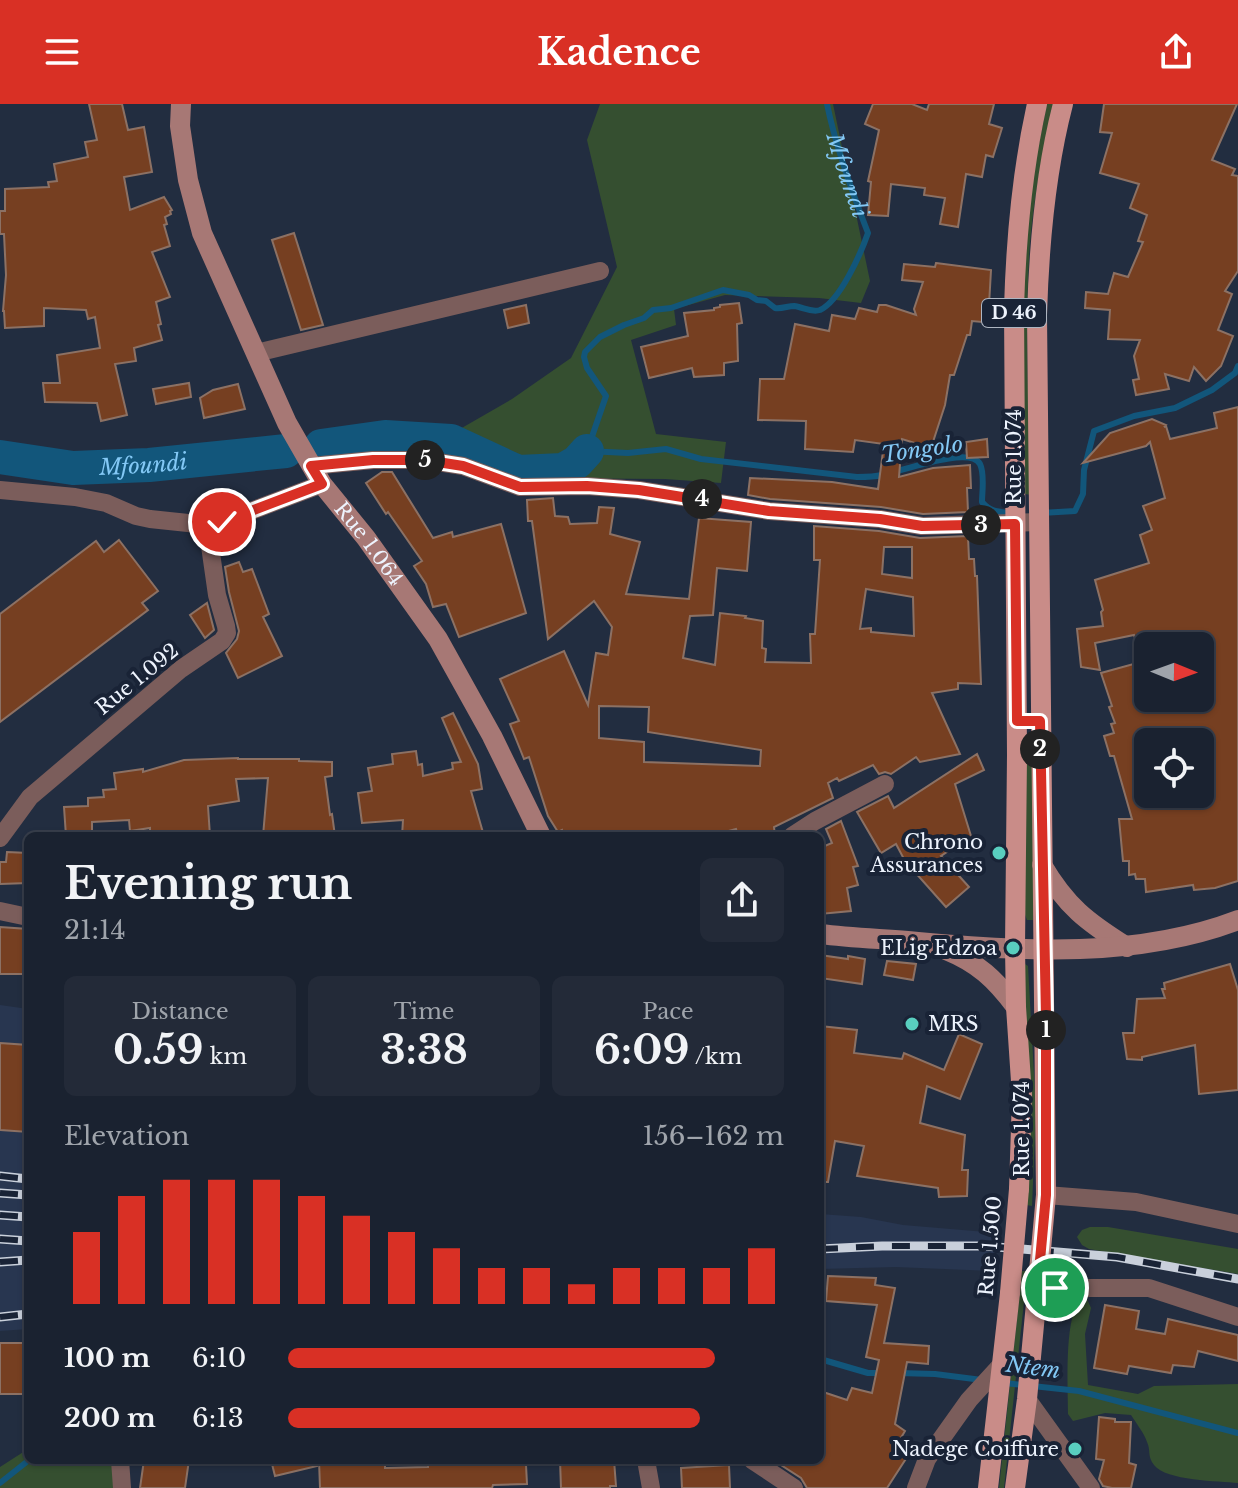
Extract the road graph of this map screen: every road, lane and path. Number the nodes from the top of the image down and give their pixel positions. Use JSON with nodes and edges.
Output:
{"nodes":[{"id":1,"x":181,"y":104,"type":"edge"},
{"id":2,"x":1037,"y":104,"type":"edge"},
{"id":3,"x":1063,"y":104,"type":"edge"},
{"id":4,"x":600,"y":271,"type":"dead end"},
{"id":5,"x":256,"y":353,"type":"junction"},
{"id":6,"x":311,"y":466,"type":"junction"},
{"id":7,"x":322,"y":484,"type":"junction"},
{"id":8,"x":0,"y":490,"type":"edge"},
{"id":9,"x":1038,"y":522,"type":"junction"},
{"id":10,"x":1015,"y":524,"type":"junction"},
{"id":11,"x":207,"y":525,"type":"junction"},
{"id":12,"x":1017,"y":721,"type":"junction"},
{"id":13,"x":1040,"y":721,"type":"junction"},
{"id":14,"x":885,"y":784,"type":"dead end"},
{"id":15,"x":539,"y":832,"type":"edge"},
{"id":16,"x":798,"y":832,"type":"edge"},
{"id":17,"x":0,"y":838,"type":"edge"},
{"id":18,"x":1042,"y":865,"type":"junction"},
{"id":19,"x":0,"y":911,"type":"edge"},
{"id":20,"x":24,"y":916,"type":"edge"},
{"id":21,"x":1238,"y":920,"type":"edge"},
{"id":22,"x":824,"y":934,"type":"edge"},
{"id":23,"x":915,"y":942,"type":"junction"},
{"id":24,"x":1127,"y":947,"type":"junction"},
{"id":25,"x":1015,"y":948,"type":"junction"},
{"id":26,"x":1043,"y":948,"type":"junction"},
{"id":27,"x":1016,"y":1007,"type":"junction"},
{"id":28,"x":1046,"y":1195,"type":"junction"},
{"id":29,"x":1238,"y":1224,"type":"edge"},
{"id":30,"x":1037,"y":1293,"type":"junction"},
{"id":31,"x":1238,"y":1317,"type":"edge"},
{"id":32,"x":1001,"y":1365,"type":"junction"},
{"id":33,"x":1027,"y":1399,"type":"junction"},
{"id":34,"x":120,"y":1464,"type":"edge"},
{"id":35,"x":647,"y":1464,"type":"edge"},
{"id":36,"x":758,"y":1464,"type":"edge"},
{"id":37,"x":122,"y":1488,"type":"edge"},
{"id":38,"x":651,"y":1488,"type":"edge"},
{"id":39,"x":794,"y":1488,"type":"edge"},
{"id":40,"x":916,"y":1488,"type":"edge"},
{"id":41,"x":988,"y":1488,"type":"edge"},
{"id":42,"x":1015,"y":1488,"type":"edge"},
{"id":43,"x":1091,"y":1488,"type":"edge"}],
"edges":[{"from":1,"to":5,"type":"main road","name":"Rue 1.064"},
{"from":2,"to":10,"type":"main road","name":"Rue 1.074","number":"D 46"},
{"from":3,"to":9,"type":"main road","name":"Rue 1.074","number":"D 46"},
{"from":4,"to":5,"type":"street"},
{"from":5,"to":6,"type":"main road","name":"Rue 1.064"},
{"from":6,"to":7,"type":"main road","name":"Rue 1.064"},
{"from":6,"to":10,"type":"street"},
{"from":7,"to":11,"type":"street"},
{"from":7,"to":15,"type":"main road","name":"Rue 1.064"},
{"from":8,"to":11,"type":"street"},
{"from":9,"to":10,"type":"street"},
{"from":9,"to":13,"type":"main road","name":"Rue 1.074","number":"D 46"},
{"from":10,"to":12,"type":"main road","name":"Rue 1.074","number":"D 46"},
{"from":11,"to":17,"type":"street","name":"Rue 1.092"},
{"from":12,"to":13,"type":"main road"},
{"from":12,"to":25,"type":"main road","name":"Rue 1.074","number":"D 46"},
{"from":13,"to":18,"type":"main road","name":"Rue 1.074","number":"D 46"},
{"from":14,"to":16,"type":"street"},
{"from":18,"to":24,"type":"main road"},
{"from":18,"to":26,"type":"main road","name":"Rue 1.074","number":"D 46"},
{"from":19,"to":20,"type":"street"},
{"from":21,"to":24,"type":"main road"},
{"from":22,"to":23,"type":"main road"},
{"from":23,"to":25,"type":"main road"},
{"from":23,"to":27,"type":"main road"},
{"from":24,"to":26,"type":"main road"},
{"from":25,"to":26,"type":"main road"},
{"from":25,"to":27,"type":"main road","name":"Rue 1.074","number":"D 46"},
{"from":26,"to":28,"type":"main road","name":"Rue 1.074"},
{"from":27,"to":32,"type":"main road","name":"Rue 1.500","number":"D 46","bridge":true},
{"from":28,"to":29,"type":"street"},
{"from":28,"to":30,"type":"main road","name":"Rue 1.074","bridge":true},
{"from":30,"to":31,"type":"street"},
{"from":30,"to":33,"type":"main road"},
{"from":32,"to":40,"type":"street"},
{"from":32,"to":41,"type":"main road","name":"Rue 1.500","number":"D 46"},
{"from":33,"to":42,"type":"main road"},
{"from":33,"to":43,"type":"street"},
{"from":34,"to":37,"type":"street"},
{"from":35,"to":38,"type":"street"},
{"from":36,"to":39,"type":"street"}]}
